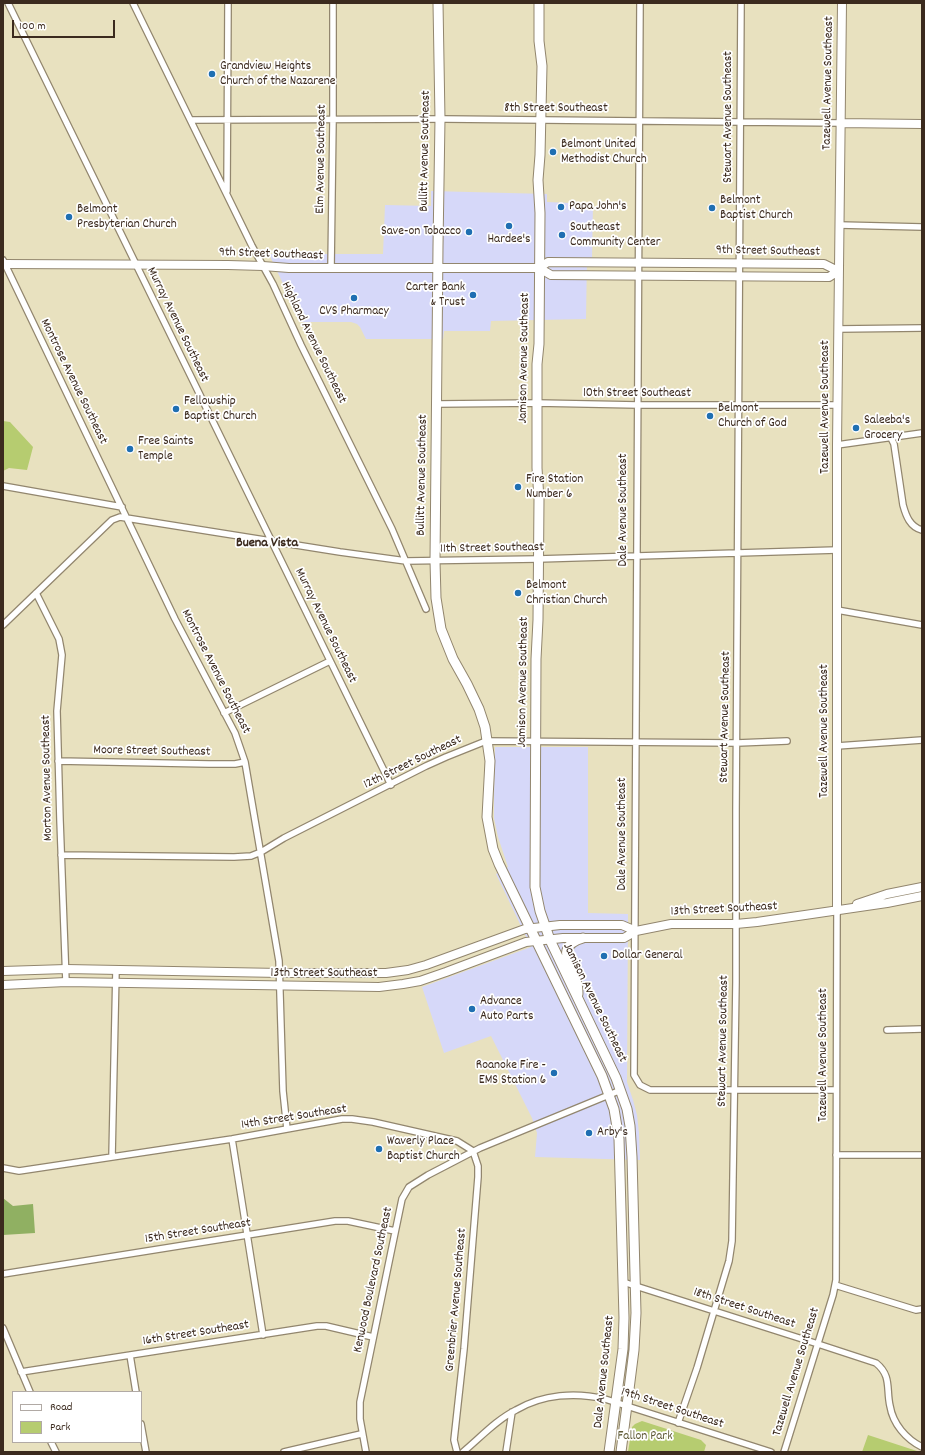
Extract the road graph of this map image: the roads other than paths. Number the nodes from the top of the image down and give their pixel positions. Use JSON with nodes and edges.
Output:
{"nodes":[{"id":1,"x":7,"y":3,"type":"edge"},
{"id":2,"x":133,"y":3,"type":"edge"},
{"id":3,"x":228,"y":3,"type":"edge"},
{"id":4,"x":333,"y":3,"type":"edge"},
{"id":5,"x":438,"y":3,"type":"edge"},
{"id":6,"x":539,"y":3,"type":"edge"},
{"id":7,"x":640,"y":3,"type":"edge"},
{"id":8,"x":741,"y":3,"type":"edge"},
{"id":9,"x":842,"y":3,"type":"edge"},
{"id":10,"x":3,"y":5,"type":"edge"},
{"id":11,"x":440,"y":119,"type":"junction"},
{"id":12,"x":191,"y":120,"type":"junction"},
{"id":13,"x":227,"y":120,"type":"junction"},
{"id":14,"x":334,"y":120,"type":"junction"},
{"id":15,"x":541,"y":120,"type":"junction"},
{"id":16,"x":639,"y":121,"type":"junction"},
{"id":17,"x":740,"y":122,"type":"junction"},
{"id":18,"x":840,"y":123,"type":"junction"},
{"id":19,"x":922,"y":124,"type":"edge"},
{"id":20,"x":227,"y":193,"type":"junction"},
{"id":21,"x":839,"y":225,"type":"junction"},
{"id":22,"x":922,"y":227,"type":"edge"},
{"id":23,"x":639,"y":262,"type":"junction"},
{"id":24,"x":4,"y":263,"type":"edge"},
{"id":25,"x":740,"y":263,"type":"junction"},
{"id":26,"x":136,"y":265,"type":"junction"},
{"id":27,"x":263,"y":266,"type":"junction"},
{"id":28,"x":331,"y":268,"type":"junction"},
{"id":29,"x":438,"y":268,"type":"junction"},
{"id":30,"x":539,"y":268,"type":"junction"},
{"id":31,"x":838,"y":271,"type":"junction"},
{"id":32,"x":639,"y":276,"type":"junction"},
{"id":33,"x":739,"y":276,"type":"junction"},
{"id":34,"x":922,"y":328,"type":"edge"},
{"id":35,"x":838,"y":329,"type":"junction"},
{"id":36,"x":537,"y":403,"type":"junction"},
{"id":37,"x":437,"y":404,"type":"junction"},
{"id":38,"x":638,"y":405,"type":"junction"},
{"id":39,"x":739,"y":405,"type":"junction"},
{"id":40,"x":838,"y":405,"type":"junction"},
{"id":41,"x":922,"y":433,"type":"edge"},
{"id":42,"x":891,"y":438,"type":"junction"},
{"id":43,"x":837,"y":445,"type":"junction"},
{"id":44,"x":3,"y":486,"type":"edge"},
{"id":45,"x":122,"y":507,"type":"junction"},
{"id":46,"x":127,"y":518,"type":"junction"},
{"id":47,"x":922,"y":530,"type":"edge"},
{"id":48,"x":272,"y":542,"type":"junction"},
{"id":49,"x":837,"y":550,"type":"junction"},
{"id":50,"x":738,"y":554,"type":"junction"},
{"id":51,"x":637,"y":556,"type":"junction"},
{"id":52,"x":538,"y":559,"type":"junction"},
{"id":53,"x":406,"y":561,"type":"junction"},
{"id":54,"x":436,"y":561,"type":"junction"},
{"id":55,"x":36,"y":593,"type":"junction"},
{"id":56,"x":426,"y":609,"type":"dead end"},
{"id":57,"x":837,"y":610,"type":"junction"},
{"id":58,"x":3,"y":624,"type":"edge"},
{"id":59,"x":922,"y":625,"type":"edge"},
{"id":60,"x":330,"y":661,"type":"junction"},
{"id":61,"x":224,"y":713,"type":"junction"},
{"id":62,"x":922,"y":740,"type":"edge"},
{"id":63,"x":486,"y":741,"type":"junction"},
{"id":64,"x":787,"y":741,"type":"dead end"},
{"id":65,"x":536,"y":742,"type":"junction"},
{"id":66,"x":636,"y":742,"type":"junction"},
{"id":67,"x":737,"y":743,"type":"junction"},
{"id":68,"x":837,"y":746,"type":"junction"},
{"id":69,"x":58,"y":761,"type":"junction"},
{"id":70,"x":245,"y":762,"type":"junction"},
{"id":71,"x":391,"y":785,"type":"junction"},
{"id":72,"x":261,"y":852,"type":"junction"},
{"id":73,"x":61,"y":854,"type":"junction"},
{"id":74,"x":922,"y":887,"type":"edge"},
{"id":75,"x":922,"y":896,"type":"edge"},
{"id":76,"x":837,"y":911,"type":"junction"},
{"id":77,"x":736,"y":924,"type":"junction"},
{"id":78,"x":545,"y":927,"type":"junction"},
{"id":79,"x":530,"y":929,"type":"junction"},
{"id":80,"x":636,"y":931,"type":"junction"},
{"id":81,"x":583,"y":938,"type":"junction"},
{"id":82,"x":550,"y":940,"type":"junction"},
{"id":83,"x":536,"y":941,"type":"junction"},
{"id":84,"x":66,"y":969,"type":"junction"},
{"id":85,"x":116,"y":970,"type":"junction"},
{"id":86,"x":3,"y":972,"type":"edge"},
{"id":87,"x":280,"y":973,"type":"junction"},
{"id":88,"x":66,"y":982,"type":"junction"},
{"id":89,"x":115,"y":983,"type":"junction"},
{"id":90,"x":3,"y":985,"type":"edge"},
{"id":91,"x":280,"y":986,"type":"junction"},
{"id":92,"x":578,"y":999,"type":"junction"},
{"id":93,"x":922,"y":1028,"type":"edge"},
{"id":94,"x":887,"y":1030,"type":"dead end"},
{"id":95,"x":621,"y":1090,"type":"junction"},
{"id":96,"x":735,"y":1090,"type":"junction"},
{"id":97,"x":836,"y":1090,"type":"junction"},
{"id":98,"x":610,"y":1095,"type":"junction"},
{"id":99,"x":287,"y":1129,"type":"junction"},
{"id":100,"x":232,"y":1139,"type":"junction"},
{"id":101,"x":473,"y":1151,"type":"junction"},
{"id":102,"x":836,"y":1155,"type":"junction"},
{"id":103,"x":922,"y":1155,"type":"edge"},
{"id":104,"x":112,"y":1157,"type":"junction"},
{"id":105,"x":3,"y":1168,"type":"edge"},
{"id":106,"x":622,"y":1222,"type":"joint"},
{"id":107,"x":634,"y":1223,"type":"joint"},
{"id":108,"x":395,"y":1231,"type":"junction"},
{"id":109,"x":247,"y":1235,"type":"junction"},
{"id":110,"x":3,"y":1274,"type":"edge"},
{"id":111,"x":623,"y":1282,"type":"junction"},
{"id":112,"x":835,"y":1285,"type":"junction"},
{"id":113,"x":636,"y":1286,"type":"junction"},
{"id":114,"x":922,"y":1309,"type":"edge"},
{"id":115,"x":714,"y":1310,"type":"junction"},
{"id":116,"x":3,"y":1328,"type":"edge"},
{"id":117,"x":263,"y":1335,"type":"junction"},
{"id":118,"x":373,"y":1337,"type":"junction"},
{"id":119,"x":818,"y":1344,"type":"junction"},
{"id":120,"x":130,"y":1355,"type":"junction"},
{"id":121,"x":21,"y":1372,"type":"junction"},
{"id":122,"x":30,"y":1391,"type":"edge"},
{"id":123,"x":136,"y":1391,"type":"edge"},
{"id":124,"x":616,"y":1402,"type":"junction"},
{"id":125,"x":627,"y":1406,"type":"junction"},
{"id":126,"x":512,"y":1412,"type":"junction"},
{"id":127,"x":678,"y":1423,"type":"junction"},
{"id":128,"x":142,"y":1430,"type":"edge"},
{"id":129,"x":361,"y":1434,"type":"junction"},
{"id":130,"x":922,"y":1446,"type":"edge"},
{"id":131,"x":146,"y":1452,"type":"edge"},
{"id":132,"x":284,"y":1452,"type":"edge"},
{"id":133,"x":366,"y":1452,"type":"edge"},
{"id":134,"x":457,"y":1452,"type":"edge"},
{"id":135,"x":463,"y":1452,"type":"edge"},
{"id":136,"x":506,"y":1452,"type":"edge"},
{"id":137,"x":609,"y":1452,"type":"edge"},
{"id":138,"x":621,"y":1452,"type":"edge"},
{"id":139,"x":771,"y":1452,"type":"edge"},
{"id":140,"x":784,"y":1452,"type":"edge"}],
"edges":[{"from":1,"to":10,"type":"street"},
{"from":1,"to":26,"type":"street","name":"Murray Avenue Southeast"},
{"from":2,"to":12,"type":"street","name":"Highland Avenue Southeast"},
{"from":3,"to":13,"type":"street"},
{"from":4,"to":14,"type":"street","name":"Elm Avenue Southeast"},
{"from":5,"to":11,"type":"main road","name":"Bullitt Avenue Southeast"},
{"from":6,"to":15,"type":"main road","name":"Jamison Avenue Southeast"},
{"from":7,"to":16,"type":"street","name":"Dale Avenue Southeast"},
{"from":8,"to":17,"type":"street","name":"Stewart Avenue Southeast"},
{"from":9,"to":18,"type":"street","name":"Tazewell Avenue Southeast"},
{"from":11,"to":14,"type":"street","name":"8th Street Southeast"},
{"from":11,"to":15,"type":"street","name":"8th Street Southeast"},
{"from":11,"to":29,"type":"main road","name":"Bullitt Avenue Southeast"},
{"from":12,"to":13,"type":"street","name":"8th Street Southeast"},
{"from":12,"to":20,"type":"street","name":"Highland Avenue Southeast"},
{"from":13,"to":14,"type":"street","name":"8th Street Southeast"},
{"from":13,"to":20,"type":"street"},
{"from":14,"to":28,"type":"street","name":"Elm Avenue Southeast"},
{"from":15,"to":16,"type":"street","name":"8th Street Southeast"},
{"from":15,"to":30,"type":"main road","name":"Jamison Avenue Southeast"},
{"from":16,"to":17,"type":"street","name":"8th Street Southeast"},
{"from":16,"to":23,"type":"street","name":"Dale Avenue Southeast"},
{"from":17,"to":18,"type":"street","name":"8th Street Southeast"},
{"from":17,"to":25,"type":"street","name":"Stewart Avenue Southeast"},
{"from":18,"to":19,"type":"street","name":"8th Street Southeast"},
{"from":18,"to":21,"type":"street","name":"Tazewell Avenue Southeast"},
{"from":20,"to":27,"type":"street","name":"Highland Avenue Southeast"},
{"from":21,"to":22,"type":"street"},
{"from":21,"to":31,"type":"street","name":"Tazewell Avenue Southeast"},
{"from":23,"to":25,"type":"street","name":"9th Street Southeast"},
{"from":23,"to":30,"type":"street","name":"9th Street Southeast"},
{"from":23,"to":32,"type":"street","name":"Dale Avenue Southeast"},
{"from":24,"to":26,"type":"street","name":"9th Street Southeast"},
{"from":24,"to":45,"type":"street","name":"Montrose Avenue Southeast"},
{"from":25,"to":31,"type":"street","name":"9th Street Southeast"},
{"from":25,"to":33,"type":"street","name":"Stewart Avenue Southeast"},
{"from":26,"to":27,"type":"street","name":"9th Street Southeast"},
{"from":26,"to":48,"type":"street","name":"Murray Avenue Southeast"},
{"from":27,"to":28,"type":"street","name":"9th Street Southeast"},
{"from":27,"to":53,"type":"street","name":"Highland Avenue Southeast"},
{"from":28,"to":29,"type":"street","name":"9th Street Southeast"},
{"from":29,"to":30,"type":"street","name":"9th Street Southeast"},
{"from":29,"to":37,"type":"main road","name":"Bullitt Avenue Southeast"},
{"from":30,"to":32,"type":"street","name":"9th Street Southeast"},
{"from":30,"to":36,"type":"main road","name":"Jamison Avenue Southeast"},
{"from":31,"to":33,"type":"street","name":"9th Street Southeast"},
{"from":31,"to":35,"type":"street","name":"Tazewell Avenue Southeast"},
{"from":32,"to":33,"type":"street","name":"9th Street Southeast"},
{"from":32,"to":38,"type":"street","name":"Dale Avenue Southeast"},
{"from":33,"to":39,"type":"street","name":"Stewart Avenue Southeast"},
{"from":34,"to":35,"type":"street"},
{"from":35,"to":40,"type":"street","name":"Tazewell Avenue Southeast"},
{"from":36,"to":37,"type":"street","name":"10th Street Southeast"},
{"from":36,"to":38,"type":"street","name":"10th Street Southeast"},
{"from":36,"to":52,"type":"main road","name":"Jamison Avenue Southeast"},
{"from":37,"to":54,"type":"main road","name":"Bullitt Avenue Southeast"},
{"from":38,"to":39,"type":"street","name":"10th Street Southeast"},
{"from":38,"to":51,"type":"street","name":"Dale Avenue Southeast"},
{"from":39,"to":40,"type":"street","name":"10th Street Southeast"},
{"from":39,"to":50,"type":"street","name":"Stewart Avenue Southeast"},
{"from":40,"to":43,"type":"street","name":"Tazewell Avenue Southeast"},
{"from":41,"to":42,"type":"street"},
{"from":42,"to":43,"type":"street"},
{"from":42,"to":47,"type":"street"},
{"from":43,"to":49,"type":"street","name":"Tazewell Avenue Southeast"},
{"from":44,"to":45,"type":"street"},
{"from":45,"to":46,"type":"street","name":"Montrose Avenue Southeast"},
{"from":46,"to":48,"type":"street","name":"11th Street Southeast"},
{"from":46,"to":55,"type":"street"},
{"from":46,"to":61,"type":"street","name":"Montrose Avenue Southeast"},
{"from":48,"to":53,"type":"street","name":"11th Street Southeast"},
{"from":48,"to":60,"type":"street","name":"Murray Avenue Southeast"},
{"from":49,"to":50,"type":"street","name":"11th Street Southeast"},
{"from":49,"to":57,"type":"street","name":"Tazewell Avenue Southeast"},
{"from":50,"to":51,"type":"street","name":"11th Street Southeast"},
{"from":50,"to":67,"type":"street","name":"Stewart Avenue Southeast"},
{"from":51,"to":52,"type":"street","name":"11th Street Southeast"},
{"from":51,"to":66,"type":"street","name":"Dale Avenue Southeast"},
{"from":52,"to":54,"type":"street","name":"11th Street Southeast"},
{"from":52,"to":65,"type":"main road","name":"Jamison Avenue Southeast"},
{"from":53,"to":54,"type":"street","name":"11th Street Southeast"},
{"from":53,"to":56,"type":"street","name":"Highland Avenue Southeast"},
{"from":54,"to":63,"type":"main road","name":"Bullitt Avenue Southeast"},
{"from":55,"to":58,"type":"street"},
{"from":55,"to":69,"type":"street","name":"Morton Avenue Southeast"},
{"from":57,"to":59,"type":"street"},
{"from":57,"to":68,"type":"street","name":"Tazewell Avenue Southeast"},
{"from":60,"to":61,"type":"street"},
{"from":60,"to":71,"type":"street","name":"Murray Avenue Southeast"},
{"from":61,"to":70,"type":"street","name":"Montrose Avenue Southeast"},
{"from":62,"to":68,"type":"street"},
{"from":63,"to":65,"type":"street","name":"12th Street Southeast"},
{"from":63,"to":71,"type":"street","name":"12th Street Southeast"},
{"from":63,"to":79,"type":"main road","name":"Bullitt Avenue Southeast"},
{"from":64,"to":67,"type":"street","name":"12th Street Southeast"},
{"from":65,"to":66,"type":"street","name":"12th Street Southeast"},
{"from":65,"to":78,"type":"main road","name":"Jamison Avenue Southeast"},
{"from":66,"to":67,"type":"street","name":"12th Street Southeast"},
{"from":66,"to":80,"type":"street","name":"Dale Avenue Southeast"},
{"from":67,"to":77,"type":"street","name":"Stewart Avenue Southeast"},
{"from":68,"to":76,"type":"street","name":"Tazewell Avenue Southeast"},
{"from":69,"to":70,"type":"street","name":"Moore Street Southeast"},
{"from":69,"to":73,"type":"street","name":"Morton Avenue Southeast"},
{"from":70,"to":72,"type":"street","name":"Montrose Avenue Southeast"},
{"from":71,"to":72,"type":"street","name":"12th Street Southeast"},
{"from":72,"to":73,"type":"street","name":"12th Street Southeast"},
{"from":72,"to":87,"type":"street","name":"Montrose Avenue Southeast"},
{"from":73,"to":84,"type":"street","name":"Morton Avenue Southeast"},
{"from":74,"to":76,"type":"street","name":"13th Street Southeast"},
{"from":75,"to":76,"type":"street","name":"13th Street Southeast"},
{"from":76,"to":77,"type":"street","name":"13th Street Southeast"},
{"from":76,"to":97,"type":"street","name":"Tazewell Avenue Southeast"},
{"from":77,"to":80,"type":"street","name":"13th Street Southeast"},
{"from":77,"to":96,"type":"street","name":"Stewart Avenue Southeast"},
{"from":78,"to":79,"type":"street","name":"13th Street Southeast"},
{"from":78,"to":80,"type":"street","name":"13th Street Southeast"},
{"from":78,"to":82,"type":"main road","name":"Jamison Avenue Southeast"},
{"from":79,"to":83,"type":"main road","name":"Jamison Avenue Southeast"},
{"from":79,"to":87,"type":"street","name":"13th Street Southeast"},
{"from":80,"to":81,"type":"street","name":"13th Street Southeast"},
{"from":80,"to":96,"type":"street","name":"Dale Avenue Southeast"},
{"from":81,"to":82,"type":"street","name":"13th Street Southeast"},
{"from":81,"to":92,"type":"main road"},
{"from":82,"to":83,"type":"street","name":"13th Street Southeast"},
{"from":82,"to":92,"type":"main road","name":"Jamison Avenue Southeast"},
{"from":83,"to":91,"type":"street","name":"13th Street Southeast"},
{"from":83,"to":98,"type":"main road","name":"Jamison Avenue Southeast"},
{"from":84,"to":85,"type":"street","name":"13th Street Southeast"},
{"from":84,"to":86,"type":"street","name":"13th Street Southeast"},
{"from":84,"to":88,"type":"street","name":"Morton Avenue Southeast"},
{"from":85,"to":87,"type":"street","name":"13th Street Southeast"},
{"from":85,"to":89,"type":"street"},
{"from":87,"to":91,"type":"street","name":"Montrose Avenue Southeast"},
{"from":88,"to":89,"type":"street","name":"13th Street Southeast"},
{"from":88,"to":90,"type":"street","name":"13th Street Southeast"},
{"from":89,"to":91,"type":"street","name":"13th Street Southeast"},
{"from":89,"to":104,"type":"street"},
{"from":91,"to":99,"type":"street","name":"Montrose Avenue Southeast"},
{"from":92,"to":95,"type":"main road","name":"Jamison Avenue Southeast"},
{"from":93,"to":94,"type":"street"},
{"from":95,"to":98,"type":"street"},
{"from":95,"to":107,"type":"main road","name":"Jamison Avenue Southeast"},
{"from":96,"to":97,"type":"street"},
{"from":96,"to":115,"type":"street","name":"Stewart Avenue Southeast"},
{"from":97,"to":102,"type":"street","name":"Tazewell Avenue Southeast"},
{"from":98,"to":101,"type":"street"},
{"from":98,"to":106,"type":"main road","name":"Jamison Avenue Southeast"},
{"from":99,"to":100,"type":"street","name":"14th Street Southeast"},
{"from":99,"to":101,"type":"street","name":"14th Street Southeast"},
{"from":100,"to":104,"type":"street","name":"14th Street Southeast"},
{"from":100,"to":109,"type":"street"},
{"from":101,"to":108,"type":"street","name":"Kenwood Boulevard Southeast"},
{"from":101,"to":134,"type":"street","name":"Greenbrier Avenue Southeast"},
{"from":102,"to":103,"type":"street"},
{"from":102,"to":112,"type":"street","name":"Tazewell Avenue Southeast"},
{"from":104,"to":105,"type":"street","name":"14th Street Southeast"},
{"from":106,"to":111,"type":"main road","name":"Dale Avenue Southeast"},
{"from":107,"to":113,"type":"main road","name":"Dale Avenue Southeast"},
{"from":108,"to":109,"type":"street","name":"15th Street Southeast"},
{"from":108,"to":118,"type":"street","name":"Kenwood Boulevard Southeast"},
{"from":109,"to":110,"type":"street","name":"15th Street Southeast"},
{"from":109,"to":117,"type":"street"},
{"from":111,"to":113,"type":"street","name":"18th Street Southeast"},
{"from":111,"to":124,"type":"main road","name":"Dale Avenue Southeast"},
{"from":112,"to":114,"type":"street"},
{"from":112,"to":119,"type":"street","name":"Tazewell Avenue Southeast"},
{"from":113,"to":115,"type":"street","name":"18th Street Southeast"},
{"from":113,"to":125,"type":"main road","name":"Dale Avenue Southeast"},
{"from":115,"to":119,"type":"street","name":"18th Street Southeast"},
{"from":115,"to":127,"type":"street","name":"Stewart Avenue Southeast"},
{"from":116,"to":121,"type":"street"},
{"from":117,"to":118,"type":"street","name":"16th Street Southeast"},
{"from":117,"to":120,"type":"street","name":"16th Street Southeast"},
{"from":118,"to":129,"type":"street","name":"Kenwood Boulevard Southeast"},
{"from":119,"to":130,"type":"street","name":"18th Street Southeast"},
{"from":119,"to":140,"type":"street","name":"Tazewell Avenue Southeast"},
{"from":120,"to":121,"type":"street","name":"16th Street Southeast"},
{"from":120,"to":123,"type":"street"},
{"from":121,"to":122,"type":"street"},
{"from":124,"to":125,"type":"street","name":"19th Street Southeast"},
{"from":124,"to":126,"type":"street","name":"19th Street Southeast"},
{"from":124,"to":137,"type":"main road","name":"Dale Avenue Southeast"},
{"from":125,"to":127,"type":"street","name":"19th Street Southeast"},
{"from":125,"to":138,"type":"main road","name":"Dale Avenue Southeast"},
{"from":126,"to":135,"type":"street","name":"19th Street Southeast"},
{"from":126,"to":136,"type":"street"},
{"from":127,"to":139,"type":"street","name":"19th Street Southeast"},
{"from":128,"to":131,"type":"street"},
{"from":129,"to":132,"type":"street"},
{"from":129,"to":133,"type":"street","name":"Kenwood Boulevard Southeast"}]}
